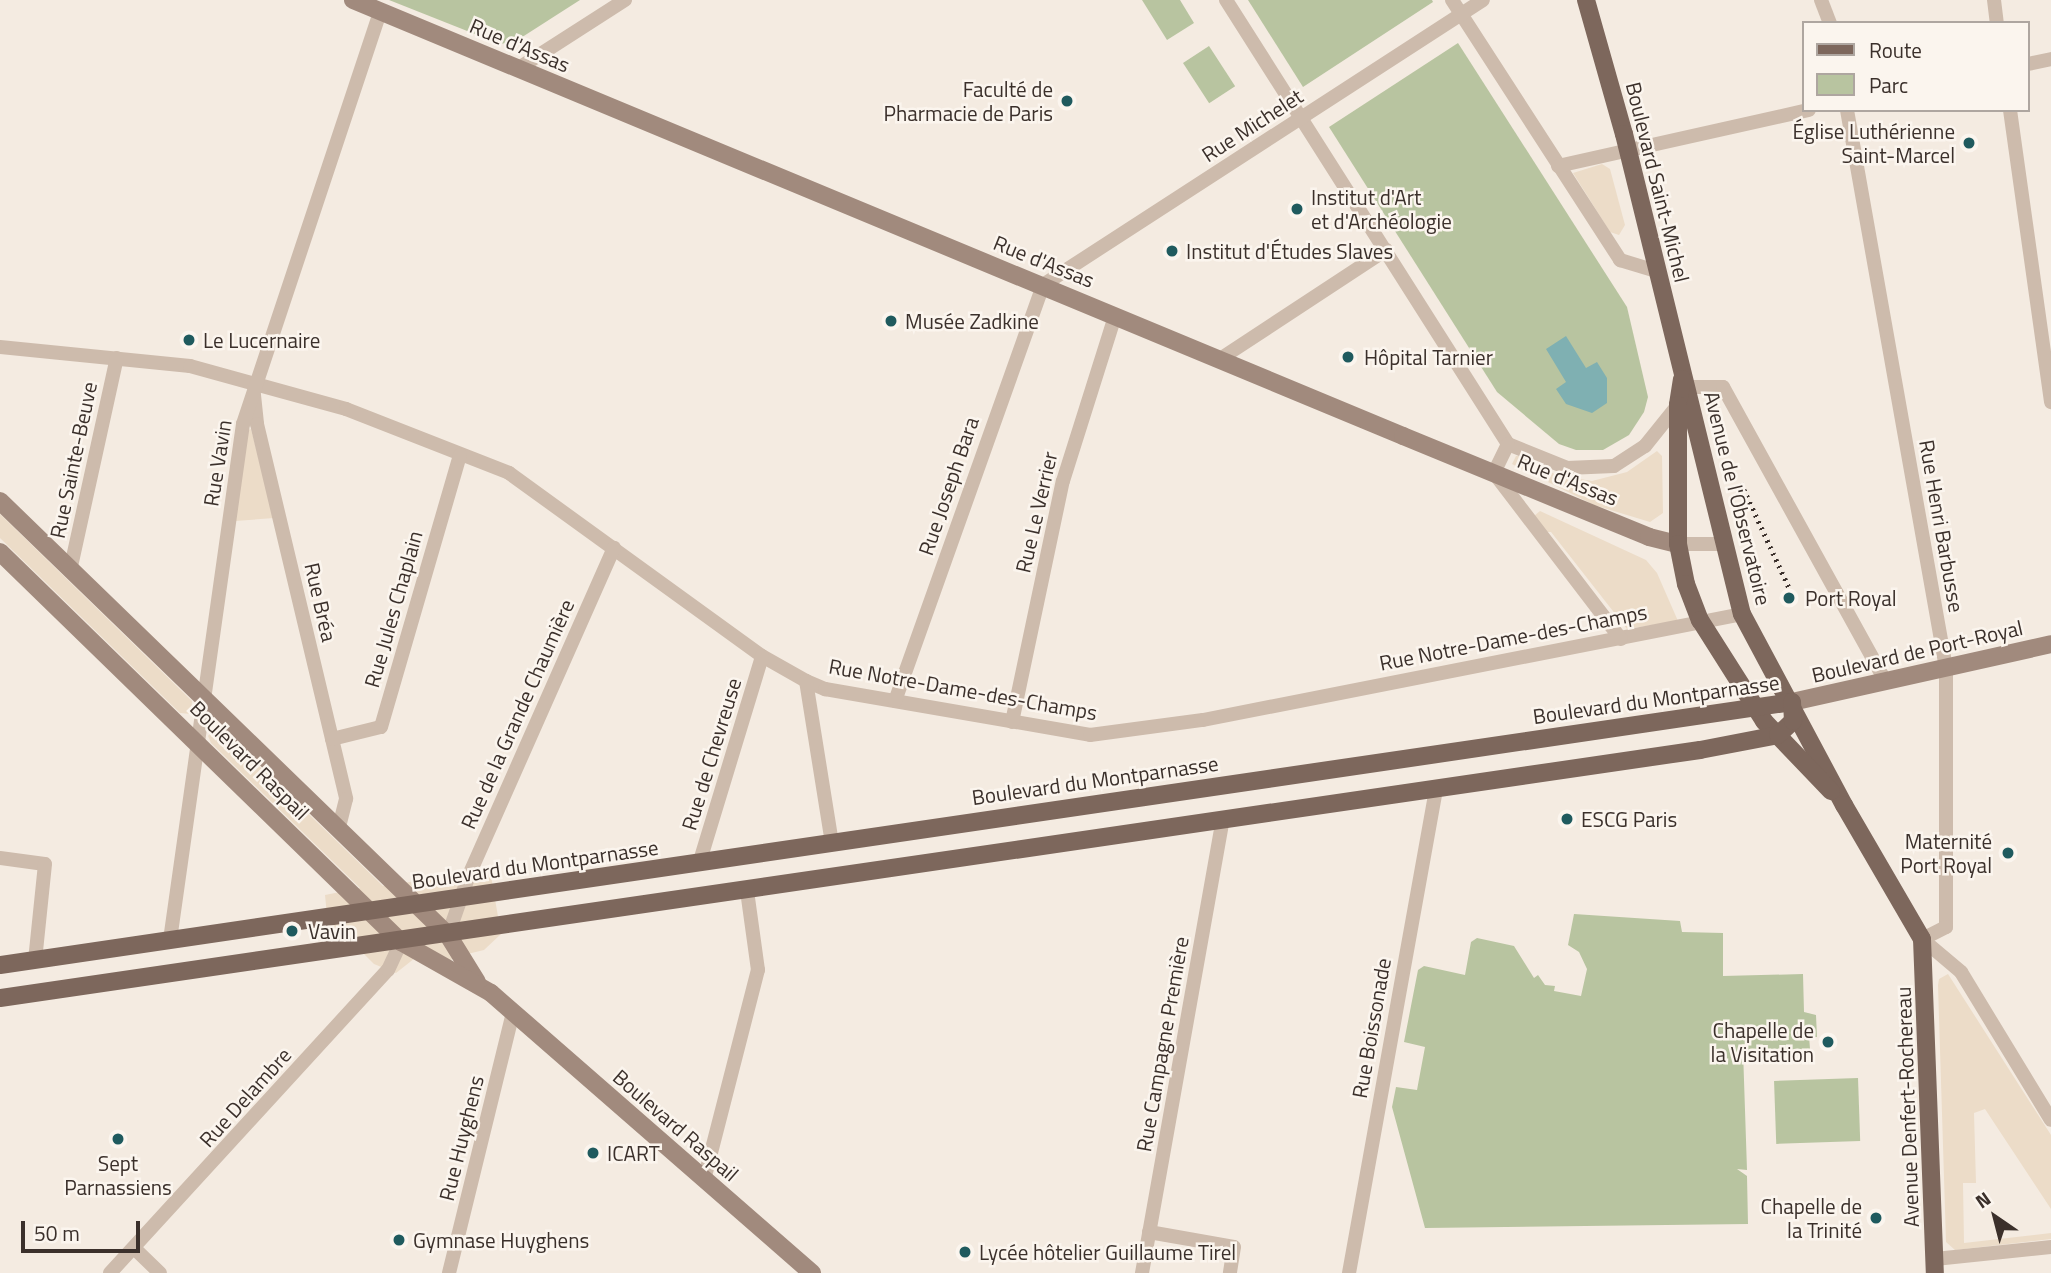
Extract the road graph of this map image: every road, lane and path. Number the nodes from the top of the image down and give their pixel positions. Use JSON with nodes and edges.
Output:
{"nodes":[{"id":1,"x":354,"y":0,"type":"edge"},
{"id":2,"x":625,"y":0,"type":"edge"},
{"id":3,"x":1226,"y":0,"type":"edge"},
{"id":4,"x":1452,"y":0,"type":"edge"},
{"id":5,"x":1483,"y":0,"type":"edge"},
{"id":6,"x":1586,"y":0,"type":"edge"},
{"id":7,"x":1821,"y":0,"type":"edge"},
{"id":8,"x":1994,"y":0,"type":"edge"},
{"id":9,"x":380,"y":11,"type":"junction"},
{"id":10,"x":1461,"y":14,"type":"junction"},
{"id":11,"x":1829,"y":21,"type":"edge"},
{"id":12,"x":1997,"y":21,"type":"edge"},
{"id":13,"x":2051,"y":59,"type":"edge"},
{"id":14,"x":2030,"y":64,"type":"edge"},
{"id":15,"x":519,"y":68,"type":"junction"},
{"id":16,"x":1802,"y":112,"type":"edge"},
{"id":17,"x":1847,"y":112,"type":"edge"},
{"id":18,"x":2010,"y":112,"type":"edge"},
{"id":19,"x":1301,"y":118,"type":"junction"},
{"id":20,"x":1628,"y":149,"type":"junction"},
{"id":21,"x":1558,"y":166,"type":"junction"},
{"id":22,"x":1386,"y":250,"type":"junction"},
{"id":23,"x":1657,"y":271,"type":"junction"},
{"id":24,"x":1043,"y":285,"type":"junction"},
{"id":25,"x":1115,"y":316,"type":"junction"},
{"id":26,"x":0,"y":346,"type":"edge"},
{"id":27,"x":117,"y":358,"type":"junction"},
{"id":28,"x":1220,"y":359,"type":"junction"},
{"id":29,"x":1685,"y":381,"type":"junction"},
{"id":30,"x":253,"y":383,"type":"junction"},
{"id":31,"x":2051,"y":401,"type":"edge"},
{"id":32,"x":1678,"y":405,"type":"junction"},
{"id":33,"x":1508,"y":444,"type":"junction"},
{"id":34,"x":460,"y":455,"type":"junction"},
{"id":35,"x":1494,"y":473,"type":"junction"},
{"id":36,"x":0,"y":501,"type":"edge"},
{"id":37,"x":1678,"y":544,"type":"junction"},
{"id":38,"x":1722,"y":544,"type":"junction"},
{"id":39,"x":614,"y":548,"type":"junction"},
{"id":40,"x":0,"y":552,"type":"edge"},
{"id":41,"x":71,"y":571,"type":"junction"},
{"id":42,"x":1742,"y":614,"type":"junction"},
{"id":43,"x":1700,"y":620,"type":"junction"},
{"id":44,"x":1621,"y":639,"type":"junction"},
{"id":45,"x":2051,"y":644,"type":"edge"},
{"id":46,"x":762,"y":656,"type":"junction"},
{"id":47,"x":1946,"y":668,"type":"junction"},
{"id":48,"x":806,"y":681,"type":"junction"},
{"id":49,"x":1885,"y":681,"type":"junction"},
{"id":50,"x":203,"y":700,"type":"junction"},
{"id":51,"x":895,"y":701,"type":"junction"},
{"id":52,"x":1793,"y":702,"type":"junction"},
{"id":53,"x":1755,"y":706,"type":"junction"},
{"id":54,"x":1012,"y":722,"type":"junction"},
{"id":55,"x":1778,"y":735,"type":"junction"},
{"id":56,"x":332,"y":739,"type":"junction"},
{"id":57,"x":199,"y":741,"type":"junction"},
{"id":58,"x":1436,"y":791,"type":"junction"},
{"id":59,"x":1844,"y":805,"type":"junction"},
{"id":60,"x":1222,"y":822,"type":"junction"},
{"id":61,"x":338,"y":830,"type":"junction"},
{"id":62,"x":832,"y":843,"type":"junction"},
{"id":63,"x":0,"y":858,"type":"edge"},
{"id":64,"x":699,"y":864,"type":"junction"},
{"id":65,"x":747,"y":891,"type":"junction"},
{"id":66,"x":460,"y":897,"type":"junction"},
{"id":67,"x":414,"y":904,"type":"junction"},
{"id":68,"x":369,"y":910,"type":"junction"},
{"id":69,"x":448,"y":935,"type":"junction"},
{"id":70,"x":1922,"y":939,"type":"junction"},
{"id":71,"x":170,"y":940,"type":"junction"},
{"id":72,"x":401,"y":942,"type":"junction"},
{"id":73,"x":35,"y":960,"type":"junction"},
{"id":74,"x":0,"y":965,"type":"edge"},
{"id":75,"x":478,"y":985,"type":"junction"},
{"id":76,"x":0,"y":998,"type":"edge"},
{"id":77,"x":513,"y":1013,"type":"junction"},
{"id":78,"x":2051,"y":1120,"type":"edge"},
{"id":79,"x":704,"y":1180,"type":"junction"},
{"id":80,"x":1149,"y":1232,"type":"junction"},
{"id":81,"x":2051,"y":1247,"type":"edge"},
{"id":82,"x":134,"y":1248,"type":"junction"},
{"id":83,"x":1935,"y":1266,"type":"edge"},
{"id":84,"x":110,"y":1273,"type":"edge"},
{"id":85,"x":160,"y":1273,"type":"edge"},
{"id":86,"x":449,"y":1273,"type":"edge"},
{"id":87,"x":812,"y":1273,"type":"edge"},
{"id":88,"x":1142,"y":1273,"type":"edge"},
{"id":89,"x":1230,"y":1273,"type":"edge"},
{"id":90,"x":1349,"y":1273,"type":"edge"}],
"edges":[{"from":1,"to":9,"type":"main road","name":"Rue d'Assas"},
{"from":2,"to":15,"type":"street"},
{"from":3,"to":19,"type":"street"},
{"from":4,"to":10,"type":"street"},
{"from":5,"to":10,"type":"street","name":"Rue Michelet"},
{"from":6,"to":20,"type":"main road","name":"Boulevard Saint-Michel"},
{"from":7,"to":11,"type":"street"},
{"from":8,"to":12,"type":"street"},
{"from":9,"to":15,"type":"main road","name":"Rue d'Assas"},
{"from":9,"to":30,"type":"street","name":"Rue Vavin"},
{"from":10,"to":19,"type":"street","name":"Rue Michelet"},
{"from":10,"to":21,"type":"street"},
{"from":13,"to":14,"type":"street"},
{"from":15,"to":24,"type":"main road","name":"Rue d'Assas"},
{"from":16,"to":20,"type":"street"},
{"from":17,"to":47,"type":"street","name":"Rue Henri Barbusse"},
{"from":18,"to":31,"type":"street"},
{"from":19,"to":22,"type":"street"},
{"from":19,"to":24,"type":"street","name":"Rue Michelet"},
{"from":20,"to":21,"type":"street"},
{"from":20,"to":23,"type":"main road","name":"Boulevard Saint-Michel"},
{"from":21,"to":23,"type":"street"},
{"from":22,"to":28,"type":"street"},
{"from":22,"to":33,"type":"street"},
{"from":23,"to":29,"type":"main road","name":"Boulevard Saint-Michel"},
{"from":24,"to":25,"type":"main road","name":"Rue d'Assas"},
{"from":24,"to":51,"type":"street","name":"Rue Joseph Bara"},
{"from":25,"to":28,"type":"main road","name":"Rue d'Assas"},
{"from":25,"to":54,"type":"street","name":"Rue Le Verrier"},
{"from":26,"to":27,"type":"street","name":"Rue Notre-Dame-des-Champs"},
{"from":27,"to":30,"type":"street","name":"Rue Notre-Dame-des-Champs"},
{"from":27,"to":41,"type":"street","name":"Rue Sainte-Beuve"},
{"from":28,"to":35,"type":"main road","name":"Rue d'Assas"},
{"from":29,"to":32,"type":"main road","name":"Avenue de l'Observatoire"},
{"from":29,"to":38,"type":"main road","name":"Avenue de l'Observatoire"},
{"from":29,"to":49,"type":"street"},
{"from":30,"to":34,"type":"street","name":"Rue Notre-Dame-des-Champs"},
{"from":30,"to":50,"type":"street","name":"Rue Vavin"},
{"from":30,"to":56,"type":"street","name":"Rue Bréa"},
{"from":32,"to":33,"type":"street","name":"Avenue de l'Observatoire"},
{"from":32,"to":37,"type":"main road","name":"Avenue de l'Observatoire"},
{"from":33,"to":35,"type":"street"},
{"from":34,"to":39,"type":"street","name":"Rue Notre-Dame-des-Champs"},
{"from":34,"to":56,"type":"street","name":"Rue Jules Chaplain"},
{"from":35,"to":37,"type":"main road","name":"Rue d'Assas"},
{"from":35,"to":44,"type":"street"},
{"from":36,"to":41,"type":"main road","name":"Boulevard Raspail"},
{"from":37,"to":38,"type":"street","name":"Rue d'Assas"},
{"from":37,"to":43,"type":"main road","name":"Avenue de l'Observatoire"},
{"from":38,"to":42,"type":"main road","name":"Avenue de l'Observatoire"},
{"from":39,"to":46,"type":"street","name":"Rue Notre-Dame-des-Champs"},
{"from":39,"to":66,"type":"street","name":"Rue de la Grande Chaumière"},
{"from":40,"to":57,"type":"main road","name":"Boulevard Raspail"},
{"from":41,"to":50,"type":"main road","name":"Boulevard Raspail"},
{"from":42,"to":43,"type":"street","name":"Rue Notre-Dame-des-Champs"},
{"from":42,"to":52,"type":"main road","name":"Avenue de l'Observatoire"},
{"from":43,"to":44,"type":"street","name":"Rue Notre-Dame-des-Champs"},
{"from":43,"to":53,"type":"main road","name":"Avenue de l'Observatoire"},
{"from":44,"to":54,"type":"street","name":"Rue Notre-Dame-des-Champs"},
{"from":45,"to":47,"type":"main road","name":"Boulevard de Port-Royal"},
{"from":46,"to":48,"type":"street","name":"Rue Notre-Dame-des-Champs"},
{"from":46,"to":64,"type":"street","name":"Rue de Chevreuse"},
{"from":47,"to":49,"type":"main road","name":"Boulevard de Port-Royal"},
{"from":47,"to":70,"type":"street","name":"Rue Henri Barbusse"},
{"from":48,"to":51,"type":"street","name":"Rue Notre-Dame-des-Champs"},
{"from":48,"to":62,"type":"street"},
{"from":49,"to":52,"type":"main road","name":"Boulevard de Port-Royal"},
{"from":50,"to":57,"type":"street","name":"Rue Vavin"},
{"from":50,"to":61,"type":"main road","name":"Boulevard Raspail"},
{"from":51,"to":54,"type":"street","name":"Rue Notre-Dame-des-Champs"},
{"from":52,"to":53,"type":"main road","name":"Boulevard du Montparnasse"},
{"from":52,"to":55,"type":"main road","name":"Boulevard du Montparnasse"},
{"from":52,"to":59,"type":"main road","name":"Avenue de l'Observatoire"},
{"from":53,"to":55,"type":"main road","name":"Avenue de l'Observatoire"},
{"from":53,"to":62,"type":"main road","name":"Boulevard du Montparnasse"},
{"from":55,"to":58,"type":"main road"},
{"from":55,"to":59,"type":"main road","name":"Avenue de l'Observatoire"},
{"from":56,"to":61,"type":"street","name":"Rue Bréa"},
{"from":57,"to":68,"type":"main road","name":"Boulevard Raspail"},
{"from":57,"to":71,"type":"street","name":"Rue Vavin"},
{"from":58,"to":60,"type":"main road"},
{"from":58,"to":90,"type":"street","name":"Rue Boissonade"},
{"from":59,"to":70,"type":"main road","name":"Avenue de l'Observatoire"},
{"from":60,"to":65,"type":"main road"},
{"from":60,"to":80,"type":"street","name":"Rue Campagne Première"},
{"from":61,"to":67,"type":"main road","name":"Boulevard Raspail"},
{"from":62,"to":64,"type":"main road","name":"Boulevard du Montparnasse"},
{"from":63,"to":73,"type":"street"},
{"from":64,"to":66,"type":"main road","name":"Boulevard du Montparnasse"},
{"from":65,"to":69,"type":"main road"},
{"from":65,"to":79,"type":"street"},
{"from":66,"to":67,"type":"main road","name":"Boulevard du Montparnasse"},
{"from":66,"to":69,"type":"street"},
{"from":67,"to":68,"type":"main road","name":"Boulevard du Montparnasse"},
{"from":67,"to":69,"type":"main road","name":"Boulevard Raspail"},
{"from":68,"to":71,"type":"main road","name":"Boulevard du Montparnasse"},
{"from":68,"to":72,"type":"main road","name":"Boulevard Raspail"},
{"from":69,"to":72,"type":"main road"},
{"from":69,"to":75,"type":"main road","name":"Boulevard Raspail"},
{"from":70,"to":78,"type":"street","name":"Avenue de l'Observatoire"},
{"from":70,"to":83,"type":"main road","name":"Avenue Denfert-Rochereau"},
{"from":71,"to":73,"type":"main road","name":"Boulevard du Montparnasse"},
{"from":72,"to":75,"type":"main road","name":"Boulevard Raspail"},
{"from":72,"to":76,"type":"main road"},
{"from":72,"to":82,"type":"street","name":"Rue Delambre"},
{"from":73,"to":74,"type":"main road","name":"Boulevard du Montparnasse"},
{"from":75,"to":77,"type":"main road","name":"Boulevard Raspail"},
{"from":77,"to":79,"type":"main road","name":"Boulevard Raspail"},
{"from":77,"to":86,"type":"street","name":"Rue Huyghens"},
{"from":79,"to":87,"type":"main road","name":"Boulevard Raspail"},
{"from":80,"to":88,"type":"street","name":"Rue Campagne Première"},
{"from":80,"to":89,"type":"street"},
{"from":81,"to":83,"type":"street"},
{"from":82,"to":84,"type":"street","name":"Rue Delambre"},
{"from":82,"to":85,"type":"street"}]}
